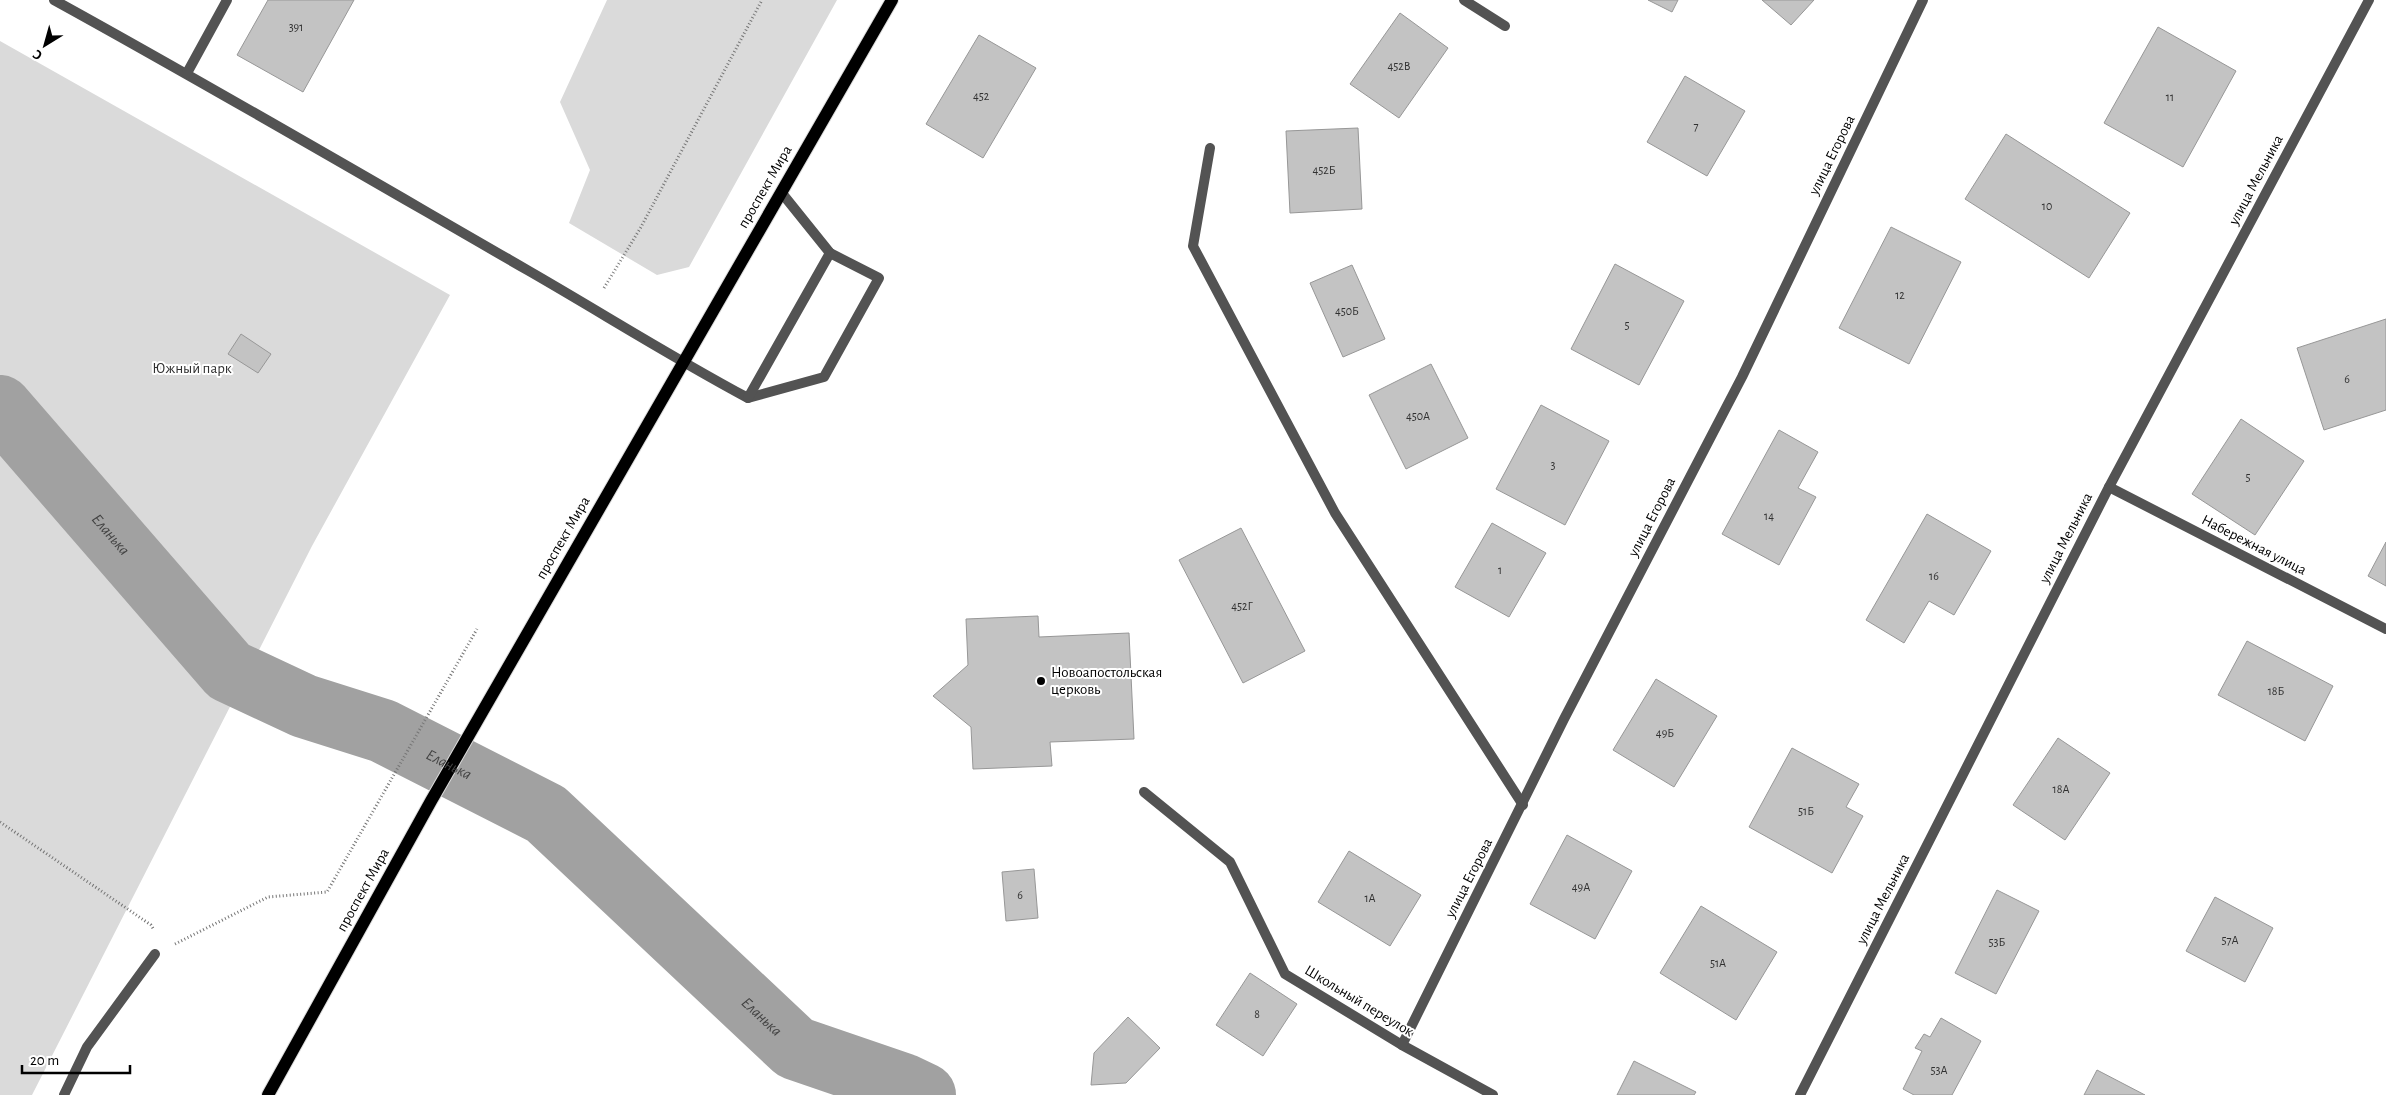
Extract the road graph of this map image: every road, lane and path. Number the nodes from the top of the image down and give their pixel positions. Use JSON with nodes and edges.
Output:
{"nodes":[{"id":1,"x":54,"y":0,"type":"edge"},
{"id":2,"x":228,"y":0,"type":"edge"},
{"id":3,"x":762,"y":0,"type":"edge"},
{"id":4,"x":892,"y":0,"type":"edge"},
{"id":5,"x":1464,"y":0,"type":"edge"},
{"id":6,"x":1923,"y":0,"type":"edge"},
{"id":7,"x":2369,"y":0,"type":"edge"},
{"id":8,"x":1505,"y":26,"type":"dead end"},
{"id":9,"x":187,"y":73,"type":"junction"},
{"id":10,"x":1210,"y":148,"type":"dead end"},
{"id":11,"x":781,"y":192,"type":"junction"},
{"id":12,"x":830,"y":253,"type":"junction"},
{"id":13,"x":592,"y":308,"type":"junction"},
{"id":14,"x":682,"y":363,"type":"junction"},
{"id":15,"x":748,"y":398,"type":"junction"},
{"id":16,"x":2109,"y":487,"type":"junction"},
{"id":17,"x":476,"y":628,"type":"dead end"},
{"id":18,"x":2386,"y":629,"type":"edge"},
{"id":19,"x":1144,"y":792,"type":"dead end"},
{"id":20,"x":1523,"y":805,"type":"junction"},
{"id":21,"x":0,"y":822,"type":"edge"},
{"id":22,"x":155,"y":954,"type":"junction"},
{"id":23,"x":1402,"y":1045,"type":"junction"},
{"id":24,"x":64,"y":1095,"type":"edge"},
{"id":25,"x":268,"y":1095,"type":"edge"},
{"id":26,"x":1493,"y":1095,"type":"edge"},
{"id":27,"x":1800,"y":1095,"type":"edge"}],
"edges":[{"from":1,"to":9,"type":"street"},
{"from":2,"to":9,"type":"street"},
{"from":3,"to":13,"type":"path"},
{"from":4,"to":11,"type":"main road","name":"проспект Мира"},
{"from":5,"to":8,"type":"street"},
{"from":6,"to":20,"type":"street","name":"улица Егорова"},
{"from":7,"to":16,"type":"street","name":"улица Мельника"},
{"from":9,"to":13,"type":"street"},
{"from":10,"to":20,"type":"street"},
{"from":11,"to":12,"type":"street"},
{"from":11,"to":14,"type":"main road","name":"проспект Мира"},
{"from":12,"to":15,"type":"street"},
{"from":12,"to":15,"type":"street"},
{"from":13,"to":14,"type":"street"},
{"from":14,"to":15,"type":"street"},
{"from":14,"to":25,"type":"main road","name":"проспект Мира"},
{"from":16,"to":18,"type":"street","name":"Набережная улица"},
{"from":16,"to":27,"type":"street","name":"улица Мельника"},
{"from":17,"to":22,"type":"path"},
{"from":19,"to":23,"type":"street","name":"Школьный переулок"},
{"from":20,"to":23,"type":"street","name":"улица Егорова"},
{"from":21,"to":22,"type":"path"},
{"from":22,"to":24,"type":"street"},
{"from":23,"to":26,"type":"street","name":"Школьный переулок"}]}
